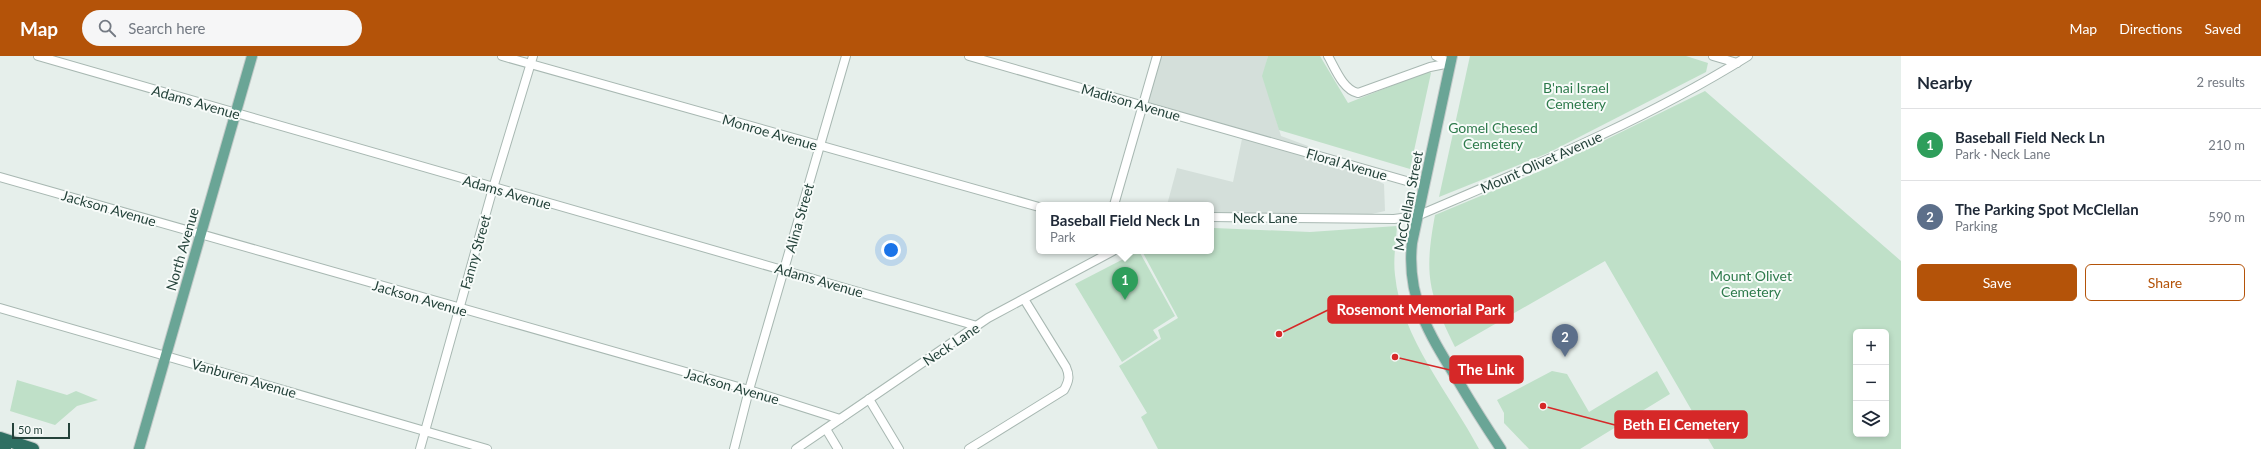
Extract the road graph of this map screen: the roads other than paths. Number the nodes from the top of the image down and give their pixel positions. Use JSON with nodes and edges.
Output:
{"nodes":[{"id":1,"x":38,"y":56,"type":"edge"},
{"id":2,"x":252,"y":56,"type":"edge"},
{"id":3,"x":502,"y":56,"type":"edge"},
{"id":4,"x":846,"y":56,"type":"edge"},
{"id":5,"x":968,"y":56,"type":"edge"},
{"id":6,"x":1157,"y":56,"type":"edge"},
{"id":7,"x":1328,"y":56,"type":"edge"},
{"id":8,"x":1436,"y":56,"type":"edge"},
{"id":9,"x":1713,"y":56,"type":"edge"},
{"id":10,"x":1748,"y":56,"type":"edge"},
{"id":11,"x":1451,"y":59,"type":"edge"},
{"id":12,"x":532,"y":60,"type":"edge"},
{"id":13,"x":1737,"y":63,"type":"junction"},
{"id":14,"x":1143,"y":105,"type":"junction"},
{"id":15,"x":235,"y":114,"type":"junction"},
{"id":16,"x":820,"y":146,"type":"junction"},
{"id":17,"x":1293,"y":148,"type":"joint"},
{"id":18,"x":0,"y":177,"type":"edge"},
{"id":19,"x":1424,"y":186,"type":"junction"},
{"id":20,"x":493,"y":188,"type":"junction"},
{"id":21,"x":1115,"y":202,"type":"edge"},
{"id":22,"x":1036,"y":207,"type":"edge"},
{"id":23,"x":1417,"y":216,"type":"junction"},
{"id":24,"x":1214,"y":217,"type":"edge"},
{"id":25,"x":1320,"y":218,"type":"joint"},
{"id":26,"x":200,"y":235,"type":"junction"},
{"id":27,"x":1107,"y":254,"type":"edge"},
{"id":28,"x":784,"y":270,"type":"junction"},
{"id":29,"x":1024,"y":299,"type":"junction"},
{"id":30,"x":0,"y":308,"type":"edge"},
{"id":31,"x":459,"y":309,"type":"junction"},
{"id":32,"x":977,"y":326,"type":"junction"},
{"id":33,"x":166,"y":356,"type":"junction"},
{"id":34,"x":749,"y":390,"type":"junction"},
{"id":35,"x":870,"y":399,"type":"junction"},
{"id":36,"x":840,"y":420,"type":"junction"},
{"id":37,"x":826,"y":429,"type":"junction"},
{"id":38,"x":425,"y":432,"type":"junction"},
{"id":39,"x":0,"y":438,"type":"edge"},
{"id":40,"x":0,"y":447,"type":"edge"},
{"id":41,"x":1499,"y":447,"type":"edge"},
{"id":42,"x":5,"y":449,"type":"edge"},
{"id":43,"x":33,"y":449,"type":"edge"},
{"id":44,"x":139,"y":449,"type":"edge"},
{"id":45,"x":420,"y":449,"type":"edge"},
{"id":46,"x":487,"y":449,"type":"edge"},
{"id":47,"x":734,"y":449,"type":"edge"},
{"id":48,"x":796,"y":449,"type":"edge"},
{"id":49,"x":838,"y":449,"type":"edge"},
{"id":50,"x":899,"y":449,"type":"edge"},
{"id":51,"x":969,"y":449,"type":"edge"}],
"edges":[{"from":1,"to":15,"type":"street","name":"Adams Avenue"},
{"from":2,"to":15,"type":"main road","name":"North Avenue"},
{"from":3,"to":12,"type":"street","name":"Monroe Avenue"},
{"from":4,"to":16,"type":"street","name":"Alina Street"},
{"from":5,"to":14,"type":"street","name":"Madison Avenue"},
{"from":6,"to":14,"type":"street"},
{"from":7,"to":11,"type":"street"},
{"from":8,"to":11,"type":"street"},
{"from":9,"to":13,"type":"street"},
{"from":10,"to":13,"type":"street","name":"Mount Olivet Avenue"},
{"from":11,"to":19,"type":"main road","name":"McClellan Street"},
{"from":12,"to":16,"type":"street","name":"Monroe Avenue"},
{"from":12,"to":20,"type":"street","name":"Fanny Street"},
{"from":13,"to":23,"type":"street","name":"Mount Olivet Avenue"},
{"from":14,"to":17,"type":"street","name":"Madison Avenue"},
{"from":14,"to":21,"type":"street"},
{"from":15,"to":20,"type":"street","name":"Adams Avenue"},
{"from":15,"to":26,"type":"main road","name":"North Avenue"},
{"from":16,"to":22,"type":"street","name":"Monroe Avenue"},
{"from":16,"to":28,"type":"street","name":"Alina Street"},
{"from":17,"to":19,"type":"street","name":"Floral Avenue"},
{"from":18,"to":26,"type":"street","name":"Jackson Avenue"},
{"from":19,"to":23,"type":"main road","name":"McClellan Street"},
{"from":20,"to":28,"type":"street","name":"Adams Avenue"},
{"from":20,"to":31,"type":"street","name":"Fanny Street"},
{"from":23,"to":25,"type":"street","name":"Mount Olivet Avenue"},
{"from":23,"to":41,"type":"main road","name":"McClellan Street"},
{"from":24,"to":25,"type":"street","name":"Neck Lane"},
{"from":26,"to":31,"type":"street","name":"Jackson Avenue"},
{"from":26,"to":33,"type":"main road","name":"North Avenue"},
{"from":27,"to":29,"type":"street","name":"Neck Lane"},
{"from":28,"to":32,"type":"street","name":"Adams Avenue"},
{"from":28,"to":34,"type":"street","name":"Alina Street"},
{"from":29,"to":32,"type":"street","name":"Neck Lane"},
{"from":29,"to":51,"type":"street"},
{"from":30,"to":33,"type":"street","name":"Vanburen Avenue"},
{"from":31,"to":34,"type":"street","name":"Jackson Avenue"},
{"from":31,"to":38,"type":"street","name":"Fanny Street"},
{"from":32,"to":35,"type":"street","name":"Neck Lane"},
{"from":33,"to":38,"type":"street","name":"Vanburen Avenue"},
{"from":33,"to":44,"type":"main road","name":"North Avenue"},
{"from":34,"to":36,"type":"street","name":"Jackson Avenue"},
{"from":34,"to":47,"type":"street","name":"Alina Street"},
{"from":35,"to":36,"type":"street","name":"Neck Lane"},
{"from":35,"to":50,"type":"street"},
{"from":36,"to":37,"type":"street","name":"Neck Lane"},
{"from":37,"to":48,"type":"street","name":"Neck Lane"},
{"from":37,"to":49,"type":"street"},
{"from":38,"to":45,"type":"street","name":"Fanny Street"},
{"from":38,"to":46,"type":"street","name":"Vanburen Avenue"},
{"from":39,"to":43,"type":"highway"},
{"from":40,"to":42,"type":"highway"}]}
